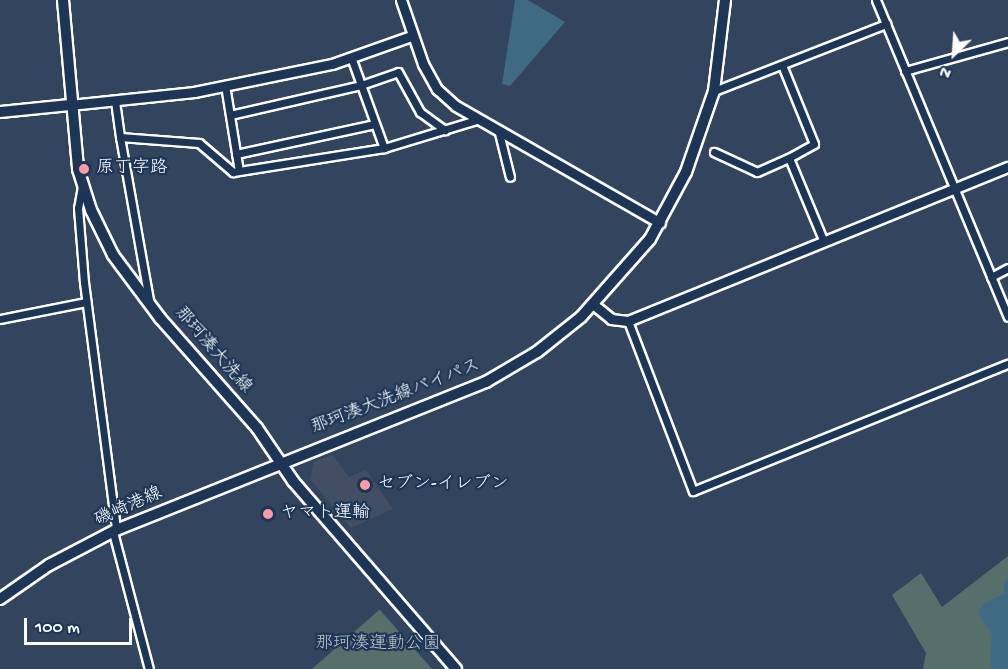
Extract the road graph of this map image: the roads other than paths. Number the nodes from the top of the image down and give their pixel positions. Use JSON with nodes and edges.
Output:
{"nodes":[{"id":1,"x":63,"y":0,"type":"edge"},
{"id":2,"x":401,"y":0,"type":"edge"},
{"id":3,"x":725,"y":0,"type":"edge"},
{"id":4,"x":876,"y":0,"type":"edge"},
{"id":5,"x":886,"y":24,"type":"junction"},
{"id":6,"x":411,"y":36,"type":"junction"},
{"id":7,"x":1008,"y":42,"type":"edge"},
{"id":8,"x":351,"y":57,"type":"junction"},
{"id":9,"x":782,"y":65,"type":"junction"},
{"id":10,"x":905,"y":71,"type":"junction"},
{"id":11,"x":225,"y":85,"type":"junction"},
{"id":12,"x":361,"y":85,"type":"junction"},
{"id":13,"x":714,"y":91,"type":"junction"},
{"id":14,"x":115,"y":101,"type":"junction"},
{"id":15,"x":70,"y":105,"type":"junction"},
{"id":16,"x":0,"y":112,"type":"edge"},
{"id":17,"x":230,"y":115,"type":"junction"},
{"id":18,"x":476,"y":120,"type":"junction"},
{"id":19,"x":375,"y":124,"type":"junction"},
{"id":20,"x":445,"y":130,"type":"junction"},
{"id":21,"x":499,"y":133,"type":"junction"},
{"id":22,"x":120,"y":137,"type":"junction"},
{"id":23,"x":384,"y":148,"type":"junction"},
{"id":24,"x":714,"y":152,"type":"dead end"},
{"id":25,"x":236,"y":154,"type":"junction"},
{"id":26,"x":789,"y":158,"type":"junction"},
{"id":27,"x":1008,"y":167,"type":"edge"},
{"id":28,"x":239,"y":171,"type":"junction"},
{"id":29,"x":510,"y":177,"type":"dead end"},
{"id":30,"x":82,"y":186,"type":"junction"},
{"id":31,"x":953,"y":189,"type":"junction"},
{"id":32,"x":660,"y":223,"type":"junction"},
{"id":33,"x":824,"y":242,"type":"junction"},
{"id":34,"x":1008,"y":268,"type":"edge"},
{"id":35,"x":991,"y":277,"type":"junction"},
{"id":36,"x":86,"y":302,"type":"junction"},
{"id":37,"x":594,"y":305,"type":"junction"},
{"id":38,"x":151,"y":306,"type":"junction"},
{"id":39,"x":1008,"y":317,"type":"edge"},
{"id":40,"x":0,"y":319,"type":"edge"},
{"id":41,"x":628,"y":321,"type":"junction"},
{"id":42,"x":1008,"y":364,"type":"edge"},
{"id":43,"x":280,"y":462,"type":"junction"},
{"id":44,"x":115,"y":531,"type":"junction"},
{"id":45,"x":0,"y":598,"type":"edge"},
{"id":46,"x":149,"y":669,"type":"edge"},
{"id":47,"x":456,"y":669,"type":"edge"}],
"edges":[{"from":1,"to":15,"type":"main road","name":"那珂湊大洗線"},
{"from":2,"to":6,"type":"street"},
{"from":3,"to":13,"type":"main road","name":"那珂湊大洗線バイパス"},
{"from":4,"to":5,"type":"street"},
{"from":5,"to":9,"type":"street"},
{"from":5,"to":10,"type":"street"},
{"from":6,"to":8,"type":"street"},
{"from":6,"to":18,"type":"street"},
{"from":7,"to":10,"type":"street"},
{"from":8,"to":11,"type":"street"},
{"from":8,"to":12,"type":"street"},
{"from":9,"to":13,"type":"street"},
{"from":9,"to":26,"type":"street"},
{"from":10,"to":31,"type":"street"},
{"from":11,"to":14,"type":"street"},
{"from":11,"to":17,"type":"street"},
{"from":12,"to":17,"type":"street"},
{"from":12,"to":19,"type":"street"},
{"from":12,"to":20,"type":"street"},
{"from":13,"to":32,"type":"main road","name":"那珂湊大洗線バイパス"},
{"from":14,"to":15,"type":"street"},
{"from":14,"to":22,"type":"street"},
{"from":15,"to":16,"type":"main road"},
{"from":15,"to":30,"type":"main road","name":"那珂湊大洗線"},
{"from":17,"to":25,"type":"street"},
{"from":18,"to":20,"type":"street"},
{"from":18,"to":21,"type":"street"},
{"from":19,"to":23,"type":"street"},
{"from":19,"to":25,"type":"street"},
{"from":20,"to":23,"type":"street"},
{"from":21,"to":29,"type":"street"},
{"from":21,"to":32,"type":"street"},
{"from":22,"to":28,"type":"street"},
{"from":22,"to":38,"type":"street"},
{"from":23,"to":28,"type":"street"},
{"from":24,"to":26,"type":"street"},
{"from":25,"to":28,"type":"street"},
{"from":26,"to":33,"type":"street"},
{"from":27,"to":31,"type":"street"},
{"from":30,"to":36,"type":"street"},
{"from":30,"to":38,"type":"main road","name":"那珂湊大洗線"},
{"from":31,"to":33,"type":"street"},
{"from":31,"to":35,"type":"street"},
{"from":32,"to":37,"type":"main road","name":"那珂湊大洗線バイパス"},
{"from":33,"to":41,"type":"street"},
{"from":34,"to":35,"type":"street"},
{"from":35,"to":39,"type":"street"},
{"from":36,"to":40,"type":"street"},
{"from":36,"to":44,"type":"street"},
{"from":37,"to":41,"type":"street"},
{"from":37,"to":43,"type":"main road","name":"那珂湊大洗線バイパス"},
{"from":38,"to":43,"type":"main road","name":"那珂湊大洗線"},
{"from":41,"to":42,"type":"street"},
{"from":43,"to":44,"type":"main road","name":"磯崎港線"},
{"from":43,"to":47,"type":"main road","name":"那珂湊大洗線"},
{"from":44,"to":45,"type":"main road","name":"磯崎港線"},
{"from":44,"to":46,"type":"street"}]}
